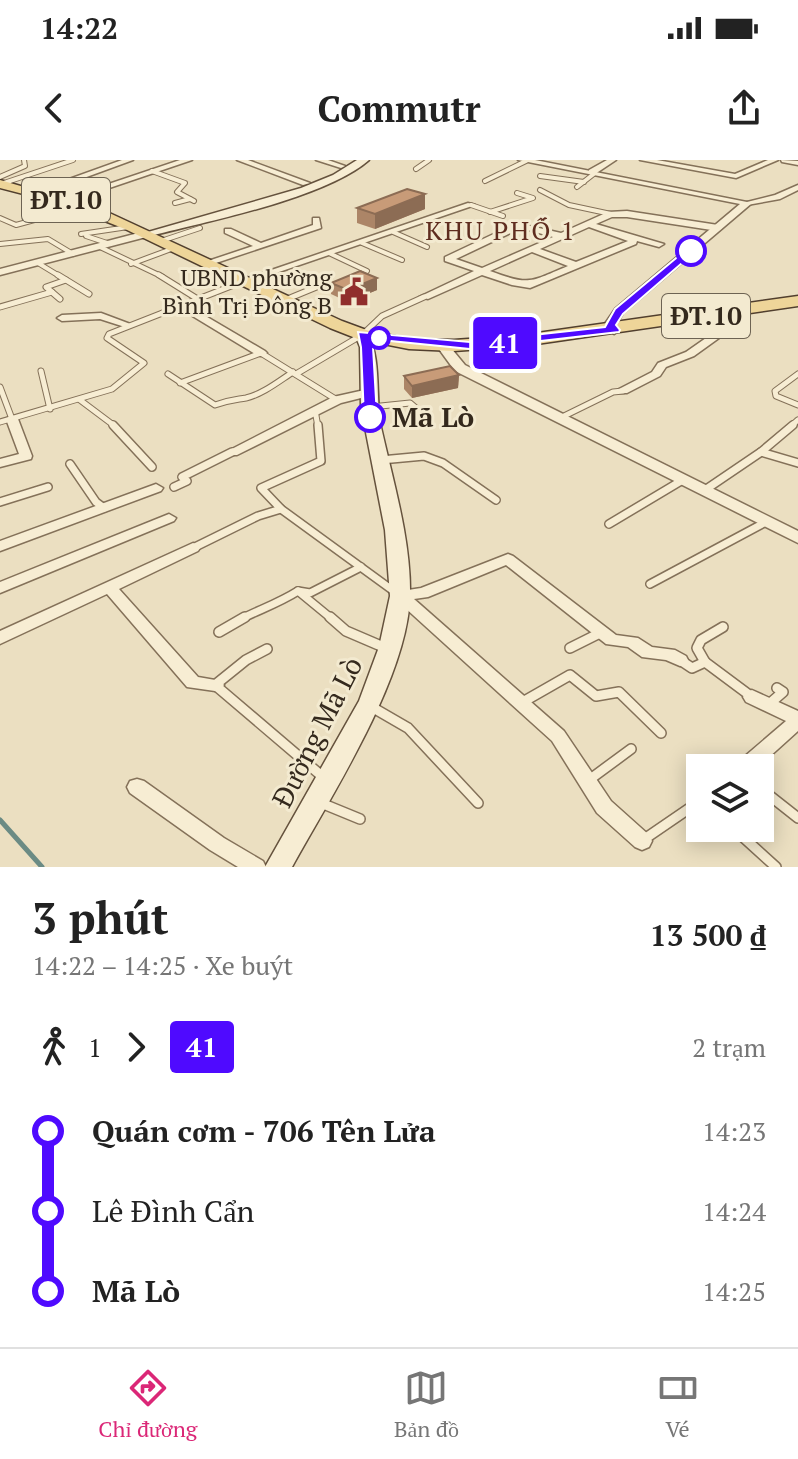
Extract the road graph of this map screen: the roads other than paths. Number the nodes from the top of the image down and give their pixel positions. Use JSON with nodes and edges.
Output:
{"nodes":[{"id":1,"x":24,"y":160,"type":"edge"},
{"id":2,"x":73,"y":160,"type":"edge"},
{"id":3,"x":129,"y":160,"type":"edge"},
{"id":4,"x":188,"y":160,"type":"edge"},
{"id":5,"x":241,"y":160,"type":"edge"},
{"id":6,"x":320,"y":160,"type":"edge"},
{"id":7,"x":364,"y":160,"type":"edge"},
{"id":8,"x":429,"y":160,"type":"edge"},
{"id":9,"x":524,"y":160,"type":"edge"},
{"id":10,"x":612,"y":160,"type":"edge"},
{"id":11,"x":644,"y":160,"type":"edge"},
{"id":12,"x":697,"y":160,"type":"edge"},
{"id":13,"x":774,"y":160,"type":"edge"},
{"id":14,"x":785,"y":160,"type":"edge"},
{"id":15,"x":346,"y":163,"type":"edge"},
{"id":16,"x":798,"y":163,"type":"edge"},
{"id":17,"x":686,"y":168,"type":"junction"},
{"id":18,"x":416,"y":169,"type":"dead end"},
{"id":19,"x":152,"y":171,"type":"junction"},
{"id":20,"x":594,"y":172,"type":"junction"},
{"id":21,"x":540,"y":176,"type":"dead end"},
{"id":22,"x":0,"y":177,"type":"edge"},
{"id":23,"x":485,"y":181,"type":"dead end"},
{"id":24,"x":584,"y":182,"type":"junction"},
{"id":25,"x":306,"y":183,"type":"junction"},
{"id":26,"x":0,"y":184,"type":"edge"},
{"id":27,"x":577,"y":187,"type":"dead end"},
{"id":28,"x":798,"y":187,"type":"edge"},
{"id":29,"x":540,"y":190,"type":"dead end"},
{"id":30,"x":37,"y":192,"type":"junction"},
{"id":31,"x":517,"y":193,"type":"dead end"},
{"id":32,"x":62,"y":198,"type":"junction"},
{"id":33,"x":484,"y":198,"type":"dead end"},
{"id":34,"x":175,"y":203,"type":"dead end"},
{"id":35,"x":747,"y":203,"type":"junction"},
{"id":36,"x":471,"y":205,"type":"junction"},
{"id":37,"x":490,"y":212,"type":"junction"},
{"id":38,"x":611,"y":214,"type":"junction"},
{"id":39,"x":503,"y":216,"type":"dead end"},
{"id":40,"x":0,"y":218,"type":"edge"},
{"id":41,"x":316,"y":220,"type":"dead end"},
{"id":42,"x":588,"y":224,"type":"junction"},
{"id":43,"x":128,"y":227,"type":"junction"},
{"id":44,"x":200,"y":228,"type":"dead end"},
{"id":45,"x":718,"y":228,"type":"junction"},
{"id":46,"x":228,"y":231,"type":"dead end"},
{"id":47,"x":393,"y":232,"type":"junction"},
{"id":48,"x":561,"y":236,"type":"junction"},
{"id":49,"x":630,"y":237,"type":"junction"},
{"id":50,"x":159,"y":239,"type":"junction"},
{"id":51,"x":362,"y":243,"type":"junction"},
{"id":52,"x":0,"y":244,"type":"edge"},
{"id":53,"x":659,"y":244,"type":"dead end"},
{"id":54,"x":109,"y":245,"type":"junction"},
{"id":55,"x":261,"y":246,"type":"junction"},
{"id":56,"x":427,"y":247,"type":"dead end"},
{"id":57,"x":532,"y":249,"type":"junction"},
{"id":58,"x":73,"y":254,"type":"junction"},
{"id":59,"x":331,"y":254,"type":"junction"},
{"id":60,"x":402,"y":260,"type":"dead end"},
{"id":61,"x":38,"y":263,"type":"junction"},
{"id":62,"x":207,"y":263,"type":"junction"},
{"id":63,"x":131,"y":264,"type":"junction"},
{"id":64,"x":578,"y":266,"type":"junction"},
{"id":65,"x":367,"y":271,"type":"edge"},
{"id":66,"x":0,"y":272,"type":"edge"},
{"id":67,"x":481,"y":272,"type":"junction"},
{"id":68,"x":66,"y":280,"type":"junction"},
{"id":69,"x":244,"y":281,"type":"junction"},
{"id":70,"x":319,"y":286,"type":"dead end"},
{"id":71,"x":52,"y":292,"type":"junction"},
{"id":72,"x":89,"y":294,"type":"dead end"},
{"id":73,"x":424,"y":297,"type":"joint"},
{"id":74,"x":196,"y":298,"type":"junction"},
{"id":75,"x":60,"y":299,"type":"dead end"},
{"id":76,"x":276,"y":301,"type":"junction"},
{"id":77,"x":796,"y":303,"type":"edge"},
{"id":78,"x":180,"y":304,"type":"junction"},
{"id":79,"x":0,"y":307,"type":"edge"},
{"id":80,"x":62,"y":318,"type":"dead end"},
{"id":81,"x":674,"y":321,"type":"junction"},
{"id":82,"x":128,"y":325,"type":"junction"},
{"id":83,"x":614,"y":330,"type":"junction"},
{"id":84,"x":362,"y":335,"type":"junction"},
{"id":85,"x":447,"y":351,"type":"junction"},
{"id":86,"x":261,"y":353,"type":"junction"},
{"id":87,"x":41,"y":371,"type":"dead end"},
{"id":88,"x":294,"y":373,"type":"junction"},
{"id":89,"x":168,"y":374,"type":"dead end"},
{"id":90,"x":798,"y":374,"type":"edge"},
{"id":91,"x":180,"y":383,"type":"junction"},
{"id":92,"x":0,"y":387,"type":"edge"},
{"id":93,"x":623,"y":391,"type":"joint"},
{"id":94,"x":80,"y":400,"type":"junction"},
{"id":95,"x":337,"y":400,"type":"junction"},
{"id":96,"x":369,"y":400,"type":"junction"},
{"id":97,"x":798,"y":405,"type":"edge"},
{"id":98,"x":50,"y":409,"type":"junction"},
{"id":99,"x":315,"y":410,"type":"junction"},
{"id":100,"x":423,"y":414,"type":"dead end"},
{"id":101,"x":559,"y":418,"type":"junction"},
{"id":102,"x":798,"y":420,"type":"edge"},
{"id":103,"x":6,"y":421,"type":"edge"},
{"id":104,"x":794,"y":430,"type":"edge"},
{"id":105,"x":232,"y":452,"type":"joint"},
{"id":106,"x":761,"y":452,"type":"junction"},
{"id":107,"x":379,"y":460,"type":"junction"},
{"id":108,"x":0,"y":463,"type":"edge"},
{"id":109,"x":798,"y":463,"type":"edge"},
{"id":110,"x":70,"y":464,"type":"dead end"},
{"id":111,"x":152,"y":467,"type":"dead end"},
{"id":112,"x":681,"y":481,"type":"junction"},
{"id":113,"x":48,"y":487,"type":"dead end"},
{"id":114,"x":174,"y":487,"type":"dead end"},
{"id":115,"x":156,"y":488,"type":"dead end"},
{"id":116,"x":704,"y":492,"type":"junction"},
{"id":117,"x":496,"y":500,"type":"dead end"},
{"id":118,"x":0,"y":502,"type":"edge"},
{"id":119,"x":104,"y":508,"type":"junction"},
{"id":120,"x":281,"y":509,"type":"junction"},
{"id":121,"x":169,"y":518,"type":"dead end"},
{"id":122,"x":764,"y":523,"type":"junction"},
{"id":123,"x":609,"y":524,"type":"dead end"},
{"id":124,"x":798,"y":538,"type":"edge"},
{"id":125,"x":0,"y":546,"type":"edge"},
{"id":126,"x":193,"y":548,"type":"joint"},
{"id":127,"x":361,"y":567,"type":"junction"},
{"id":128,"x":650,"y":584,"type":"dead end"},
{"id":129,"x":0,"y":588,"type":"edge"},
{"id":130,"x":111,"y":589,"type":"junction"},
{"id":131,"x":298,"y":591,"type":"junction"},
{"id":132,"x":400,"y":596,"type":"junction"},
{"id":133,"x":723,"y":627,"type":"dead end"},
{"id":134,"x":219,"y":632,"type":"dead end"},
{"id":135,"x":602,"y":632,"type":"junction"},
{"id":136,"x":0,"y":638,"type":"edge"},
{"id":137,"x":570,"y":648,"type":"dead end"},
{"id":138,"x":267,"y":649,"type":"dead end"},
{"id":139,"x":390,"y":650,"type":"junction"},
{"id":140,"x":680,"y":660,"type":"joint"},
{"id":141,"x":705,"y":662,"type":"junction"},
{"id":142,"x":215,"y":685,"type":"junction"},
{"id":143,"x":777,"y":688,"type":"dead end"},
{"id":144,"x":760,"y":701,"type":"junction"},
{"id":145,"x":521,"y":703,"type":"junction"},
{"id":146,"x":368,"y":705,"type":"junction"},
{"id":147,"x":798,"y":720,"type":"edge"},
{"id":148,"x":661,"y":733,"type":"dead end"},
{"id":149,"x":631,"y":749,"type":"dead end"},
{"id":150,"x":760,"y":754,"type":"edge"},
{"id":151,"x":327,"y":780,"type":"junction"},
{"id":152,"x":587,"y":781,"type":"junction"},
{"id":153,"x":137,"y":787,"type":"dead end"},
{"id":154,"x":774,"y":799,"type":"edge"},
{"id":155,"x":315,"y":800,"type":"junction"},
{"id":156,"x":478,"y":803,"type":"dead end"},
{"id":157,"x":686,"y":811,"type":"edge"},
{"id":158,"x":798,"y":818,"type":"edge"},
{"id":159,"x":360,"y":819,"type":"dead end"},
{"id":160,"x":642,"y":841,"type":"joint"},
{"id":161,"x":748,"y":842,"type":"edge"},
{"id":162,"x":256,"y":867,"type":"edge"},
{"id":163,"x":278,"y":867,"type":"edge"},
{"id":164,"x":776,"y":867,"type":"edge"}],
"edges":[{"from":1,"to":22,"type":"lane"},
{"from":2,"to":26,"type":"lane"},
{"from":3,"to":30,"type":"street"},
{"from":4,"to":19,"type":"street"},
{"from":5,"to":25,"type":"street"},
{"from":6,"to":15,"type":"street"},
{"from":7,"to":50,"type":"main road"},
{"from":8,"to":18,"type":"lane"},
{"from":9,"to":20,"type":"street"},
{"from":9,"to":23,"type":"lane"},
{"from":10,"to":20,"type":"street"},
{"from":11,"to":17,"type":"street"},
{"from":12,"to":17,"type":"street"},
{"from":13,"to":17,"type":"street"},
{"from":14,"to":16,"type":"street"},
{"from":15,"to":25,"type":"main road"},
{"from":19,"to":32,"type":"street"},
{"from":19,"to":34,"type":"lane"},
{"from":20,"to":24,"type":"lane"},
{"from":20,"to":35,"type":"street"},
{"from":21,"to":24,"type":"lane"},
{"from":24,"to":27,"type":"lane"},
{"from":25,"to":50,"type":"main road"},
{"from":26,"to":30,"type":"main road","number":"ĐT.10"},
{"from":28,"to":35,"type":"street"},
{"from":29,"to":38,"type":"lane"},
{"from":30,"to":32,"type":"main road","number":"ĐT.10"},
{"from":31,"to":37,"type":"lane"},
{"from":32,"to":40,"type":"lane"},
{"from":32,"to":43,"type":"main road","number":"ĐT.10"},
{"from":33,"to":36,"type":"lane"},
{"from":35,"to":45,"type":"street"},
{"from":36,"to":37,"type":"lane"},
{"from":36,"to":47,"type":"street"},
{"from":37,"to":39,"type":"lane"},
{"from":38,"to":42,"type":"street"},
{"from":38,"to":45,"type":"street"},
{"from":41,"to":55,"type":"street"},
{"from":42,"to":48,"type":"street"},
{"from":42,"to":49,"type":"street"},
{"from":43,"to":50,"type":"main road","number":"ĐT.10"},
{"from":43,"to":54,"type":"street"},
{"from":43,"to":54,"type":"lane"},
{"from":44,"to":50,"type":"lane"},
{"from":45,"to":83,"type":"street"},
{"from":46,"to":55,"type":"street"},
{"from":47,"to":51,"type":"street"},
{"from":47,"to":56,"type":"lane"},
{"from":48,"to":57,"type":"street"},
{"from":48,"to":67,"type":"street"},
{"from":49,"to":53,"type":"street"},
{"from":49,"to":64,"type":"street"},
{"from":50,"to":54,"type":"street"},
{"from":50,"to":62,"type":"main road","number":"ĐT.10"},
{"from":50,"to":63,"type":"lane"},
{"from":51,"to":59,"type":"street"},
{"from":51,"to":60,"type":"lane"},
{"from":52,"to":58,"type":"lane"},
{"from":54,"to":58,"type":"street"},
{"from":54,"to":63,"type":"lane"},
{"from":55,"to":62,"type":"street"},
{"from":57,"to":64,"type":"street"},
{"from":57,"to":67,"type":"street"},
{"from":58,"to":61,"type":"street"},
{"from":59,"to":65,"type":"lane"},
{"from":59,"to":69,"type":"street"},
{"from":61,"to":66,"type":"street"},
{"from":61,"to":68,"type":"lane"},
{"from":62,"to":69,"type":"main road","number":"ĐT.10"},
{"from":63,"to":74,"type":"lane"},
{"from":64,"to":67,"type":"street"},
{"from":67,"to":73,"type":"street"},
{"from":68,"to":71,"type":"lane"},
{"from":68,"to":72,"type":"lane"},
{"from":69,"to":74,"type":"lane"},
{"from":69,"to":76,"type":"main road","number":"ĐT.10"},
{"from":70,"to":76,"type":"lane"},
{"from":71,"to":75,"type":"lane"},
{"from":71,"to":79,"type":"lane"},
{"from":73,"to":84,"type":"lane"},
{"from":74,"to":78,"type":"lane"},
{"from":76,"to":84,"type":"main road","number":"ĐT.10"},
{"from":77,"to":81,"type":"main road","number":"ĐT.10"},
{"from":78,"to":82,"type":"lane"},
{"from":78,"to":86,"type":"street"},
{"from":80,"to":82,"type":"street"},
{"from":81,"to":83,"type":"main road","number":"ĐT.10"},
{"from":81,"to":93,"type":"street"},
{"from":82,"to":94,"type":"lane"},
{"from":83,"to":85,"type":"main road","number":"ĐT.10"},
{"from":84,"to":85,"type":"main road","number":"ĐT.10"},
{"from":84,"to":88,"type":"lane"},
{"from":84,"to":96,"type":"main road","name":"Đường Mã Lò"},
{"from":85,"to":101,"type":"street"},
{"from":86,"to":88,"type":"lane"},
{"from":86,"to":91,"type":"lane"},
{"from":87,"to":98,"type":"lane"},
{"from":88,"to":91,"type":"lane"},
{"from":88,"to":95,"type":"lane"},
{"from":89,"to":91,"type":"lane"},
{"from":90,"to":97,"type":"lane"},
{"from":92,"to":103,"type":"lane"},
{"from":93,"to":101,"type":"lane"},
{"from":94,"to":98,"type":"lane"},
{"from":94,"to":111,"type":"lane"},
{"from":95,"to":96,"type":"street"},
{"from":95,"to":99,"type":"street"},
{"from":96,"to":100,"type":"lane"},
{"from":96,"to":107,"type":"main road","name":"Đường Mã Lò"},
{"from":98,"to":103,"type":"lane"},
{"from":99,"to":105,"type":"street"},
{"from":99,"to":120,"type":"lane"},
{"from":101,"to":112,"type":"street"},
{"from":102,"to":104,"type":"lane"},
{"from":103,"to":108,"type":"street"},
{"from":104,"to":106,"type":"lane"},
{"from":105,"to":114,"type":"lane"},
{"from":106,"to":109,"type":"lane"},
{"from":106,"to":116,"type":"lane"},
{"from":107,"to":117,"type":"lane"},
{"from":107,"to":132,"type":"main road","name":"Đường Mã Lò"},
{"from":110,"to":119,"type":"lane"},
{"from":112,"to":116,"type":"street"},
{"from":112,"to":123,"type":"lane"},
{"from":113,"to":118,"type":"lane"},
{"from":115,"to":119,"type":"street"},
{"from":116,"to":122,"type":"street"},
{"from":119,"to":125,"type":"street"},
{"from":120,"to":126,"type":"lane"},
{"from":120,"to":127,"type":"lane"},
{"from":121,"to":129,"type":"street"},
{"from":122,"to":124,"type":"street"},
{"from":122,"to":128,"type":"lane"},
{"from":126,"to":130,"type":"street"},
{"from":127,"to":131,"type":"lane"},
{"from":127,"to":132,"type":"lane"},
{"from":130,"to":136,"type":"street"},
{"from":130,"to":142,"type":"street"},
{"from":131,"to":134,"type":"lane"},
{"from":131,"to":139,"type":"lane"},
{"from":132,"to":135,"type":"street"},
{"from":132,"to":139,"type":"main road","name":"Đường Mã Lò"},
{"from":132,"to":145,"type":"street"},
{"from":133,"to":141,"type":"lane"},
{"from":135,"to":137,"type":"lane"},
{"from":135,"to":140,"type":"street"},
{"from":138,"to":142,"type":"lane"},
{"from":139,"to":146,"type":"main road","name":"Đường Mã Lò"},
{"from":140,"to":141,"type":"lane"},
{"from":141,"to":144,"type":"lane"},
{"from":142,"to":151,"type":"lane"},
{"from":143,"to":144,"type":"lane"},
{"from":144,"to":147,"type":"street"},
{"from":145,"to":148,"type":"lane"},
{"from":145,"to":152,"type":"street"},
{"from":146,"to":151,"type":"main road","name":"Đường Mã Lò"},
{"from":146,"to":156,"type":"lane"},
{"from":147,"to":150,"type":"street"},
{"from":149,"to":152,"type":"lane"},
{"from":151,"to":155,"type":"main road","name":"Đường Mã Lò"},
{"from":152,"to":160,"type":"street"},
{"from":153,"to":162,"type":"street"},
{"from":154,"to":158,"type":"lane"},
{"from":155,"to":159,"type":"lane"},
{"from":155,"to":163,"type":"main road","name":"Đường Mã Lò"},
{"from":157,"to":160,"type":"lane"},
{"from":161,"to":164,"type":"lane"}]}
